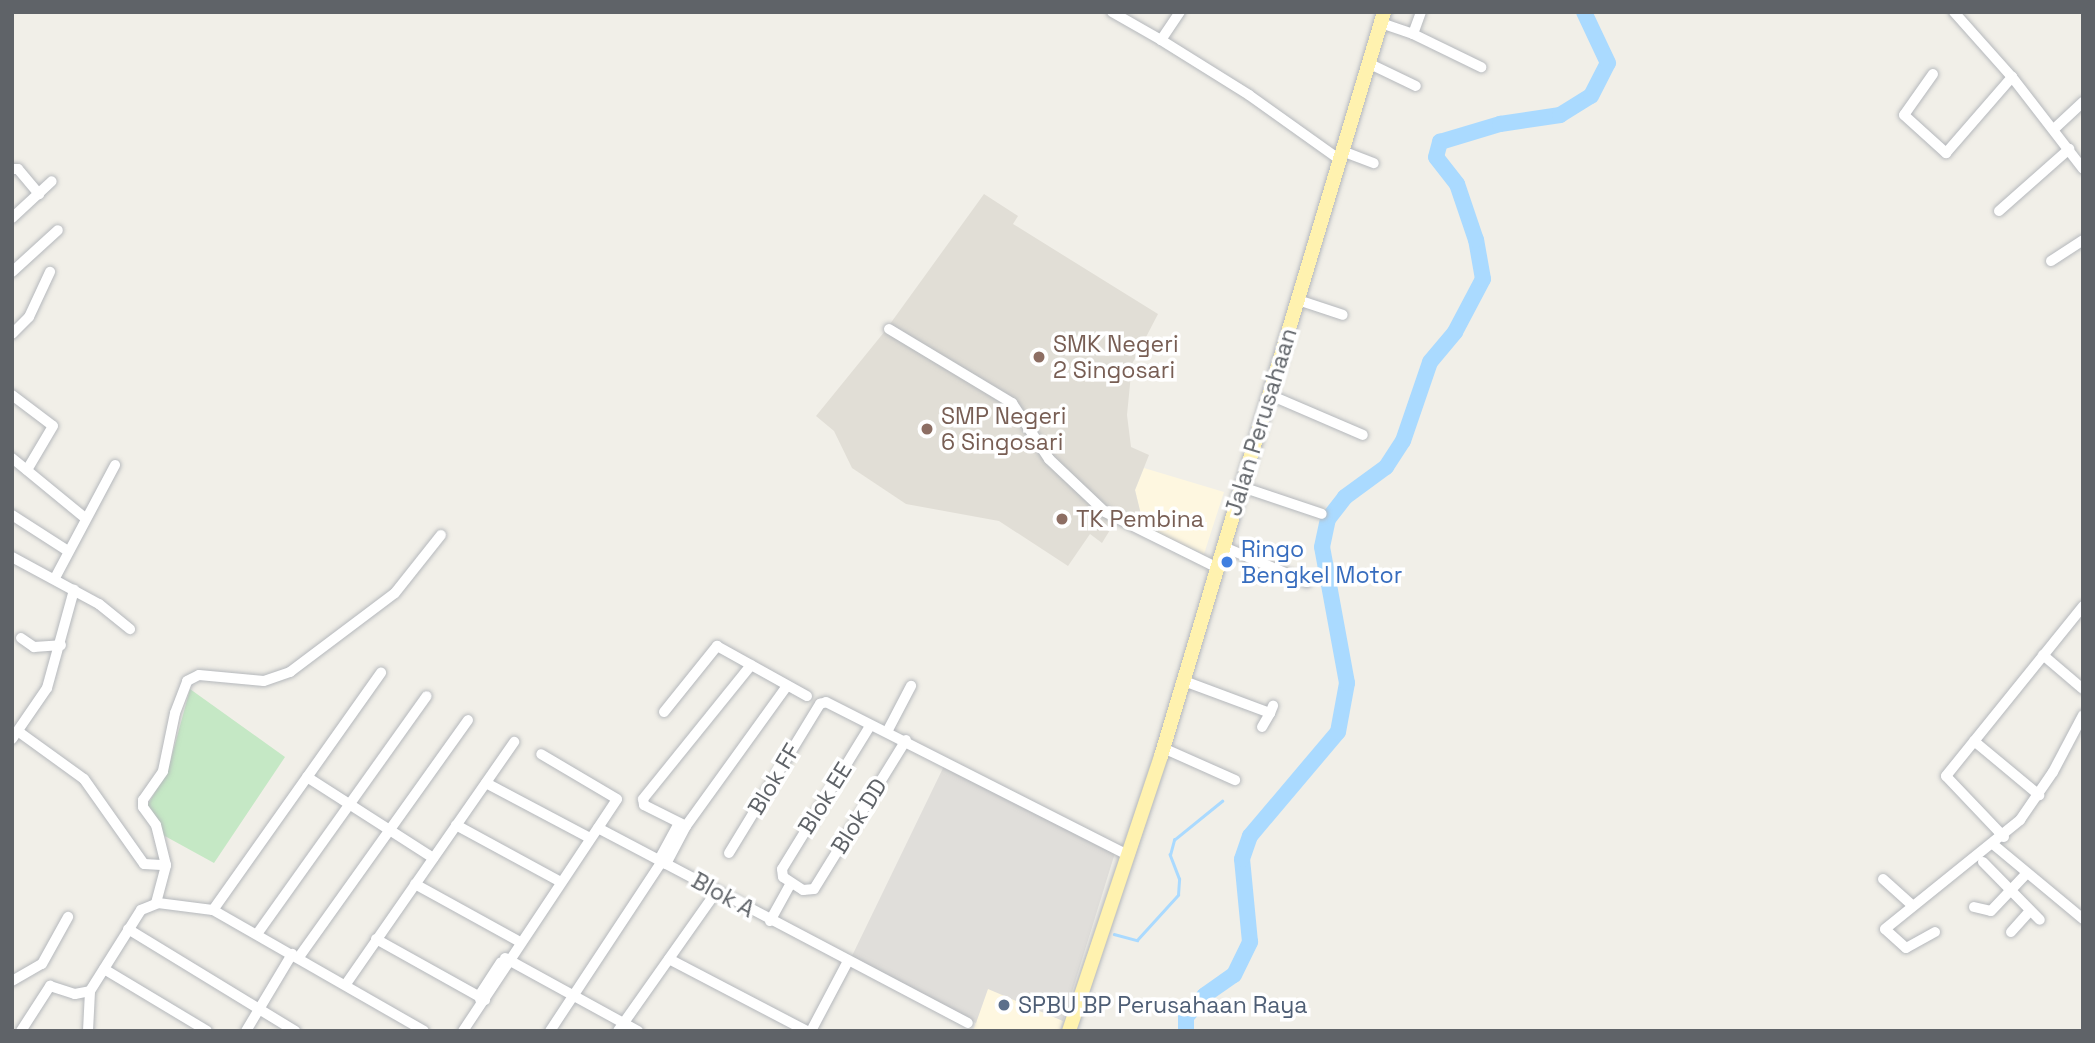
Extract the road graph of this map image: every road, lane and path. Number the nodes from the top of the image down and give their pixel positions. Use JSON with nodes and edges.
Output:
{"nodes":[{"id":1,"x":1112,"y":12,"type":"edge"},
{"id":2,"x":1180,"y":12,"type":"edge"},
{"id":3,"x":1421,"y":12,"type":"edge"},
{"id":4,"x":1954,"y":12,"type":"edge"},
{"id":5,"x":1383,"y":18,"type":"edge"},
{"id":6,"x":1413,"y":34,"type":"junction"},
{"id":7,"x":1161,"y":40,"type":"junction"},
{"id":8,"x":1368,"y":64,"type":"junction"},
{"id":9,"x":1481,"y":67,"type":"dead end"},
{"id":10,"x":1933,"y":74,"type":"dead end"},
{"id":11,"x":2012,"y":77,"type":"junction"},
{"id":12,"x":1416,"y":86,"type":"dead end"},
{"id":13,"x":2083,"y":102,"type":"edge"},
{"id":14,"x":2054,"y":129,"type":"junction"},
{"id":15,"x":2069,"y":149,"type":"junction"},
{"id":16,"x":1341,"y":156,"type":"junction"},
{"id":17,"x":1374,"y":163,"type":"dead end"},
{"id":18,"x":12,"y":169,"type":"edge"},
{"id":19,"x":2083,"y":169,"type":"edge"},
{"id":20,"x":52,"y":181,"type":"dead end"},
{"id":21,"x":39,"y":194,"type":"junction"},
{"id":22,"x":1999,"y":211,"type":"dead end"},
{"id":23,"x":12,"y":218,"type":"edge"},
{"id":24,"x":58,"y":230,"type":"dead end"},
{"id":25,"x":2083,"y":240,"type":"edge"},
{"id":26,"x":2051,"y":261,"type":"dead end"},
{"id":27,"x":12,"y":272,"type":"edge"},
{"id":28,"x":50,"y":272,"type":"dead end"},
{"id":29,"x":1298,"y":300,"type":"junction"},
{"id":30,"x":1343,"y":315,"type":"dead end"},
{"id":31,"x":889,"y":329,"type":"dead end"},
{"id":32,"x":12,"y":334,"type":"edge"},
{"id":33,"x":12,"y":395,"type":"edge"},
{"id":34,"x":1270,"y":395,"type":"junction"},
{"id":35,"x":1363,"y":435,"type":"dead end"},
{"id":36,"x":12,"y":458,"type":"edge"},
{"id":37,"x":115,"y":466,"type":"dead end"},
{"id":38,"x":27,"y":470,"type":"junction"},
{"id":39,"x":1242,"y":487,"type":"junction"},
{"id":40,"x":1322,"y":514,"type":"dead end"},
{"id":41,"x":12,"y":515,"type":"edge"},
{"id":42,"x":85,"y":518,"type":"junction"},
{"id":43,"x":441,"y":535,"type":"dead end"},
{"id":44,"x":1224,"y":547,"type":"junction"},
{"id":45,"x":68,"y":551,"type":"junction"},
{"id":46,"x":14,"y":562,"type":"edge"},
{"id":47,"x":1218,"y":568,"type":"junction"},
{"id":48,"x":55,"y":578,"type":"junction"},
{"id":49,"x":1307,"y":582,"type":"dead end"},
{"id":50,"x":74,"y":590,"type":"junction"},
{"id":51,"x":2083,"y":606,"type":"edge"},
{"id":52,"x":130,"y":629,"type":"dead end"},
{"id":53,"x":21,"y":638,"type":"dead end"},
{"id":54,"x":61,"y":645,"type":"junction"},
{"id":55,"x":2043,"y":655,"type":"junction"},
{"id":56,"x":751,"y":664,"type":"junction"},
{"id":57,"x":381,"y":673,"type":"dead end"},
{"id":58,"x":1184,"y":681,"type":"junction"},
{"id":59,"x":911,"y":685,"type":"dead end"},
{"id":60,"x":788,"y":686,"type":"junction"},
{"id":61,"x":2083,"y":689,"type":"edge"},
{"id":62,"x":427,"y":696,"type":"dead end"},
{"id":63,"x":807,"y":696,"type":"dead end"},
{"id":64,"x":664,"y":712,"type":"dead end"},
{"id":65,"x":2083,"y":715,"type":"edge"},
{"id":66,"x":468,"y":720,"type":"dead end"},
{"id":67,"x":870,"y":726,"type":"junction"},
{"id":68,"x":1262,"y":727,"type":"dead end"},
{"id":69,"x":888,"y":730,"type":"junction"},
{"id":70,"x":15,"y":735,"type":"edge"},
{"id":71,"x":906,"y":740,"type":"junction"},
{"id":72,"x":1974,"y":741,"type":"junction"},
{"id":73,"x":514,"y":742,"type":"dead end"},
{"id":74,"x":1163,"y":748,"type":"junction"},
{"id":75,"x":541,"y":754,"type":"dead end"},
{"id":76,"x":307,"y":777,"type":"junction"},
{"id":77,"x":1235,"y":780,"type":"dead end"},
{"id":78,"x":486,"y":783,"type":"junction"},
{"id":79,"x":2039,"y":795,"type":"junction"},
{"id":80,"x":349,"y":803,"type":"junction"},
{"id":81,"x":682,"y":824,"type":"junction"},
{"id":82,"x":456,"y":825,"type":"junction"},
{"id":83,"x":598,"y":828,"type":"junction"},
{"id":84,"x":390,"y":830,"type":"junction"},
{"id":85,"x":2004,"y":837,"type":"junction"},
{"id":86,"x":590,"y":838,"type":"junction"},
{"id":87,"x":1994,"y":845,"type":"junction"},
{"id":88,"x":729,"y":853,"type":"dead end"},
{"id":89,"x":1129,"y":856,"type":"junction"},
{"id":90,"x":433,"y":858,"type":"junction"},
{"id":91,"x":662,"y":862,"type":"junction"},
{"id":92,"x":1983,"y":862,"type":"dead end"},
{"id":93,"x":166,"y":871,"type":"junction"},
{"id":94,"x":2026,"y":874,"type":"junction"},
{"id":95,"x":1883,"y":879,"type":"dead end"},
{"id":96,"x":561,"y":882,"type":"junction"},
{"id":97,"x":791,"y":883,"type":"junction"},
{"id":98,"x":415,"y":884,"type":"junction"},
{"id":99,"x":2009,"y":890,"type":"junction"},
{"id":100,"x":716,"y":892,"type":"junction"},
{"id":101,"x":157,"y":899,"type":"junction"},
{"id":102,"x":1913,"y":906,"type":"junction"},
{"id":103,"x":1973,"y":907,"type":"dead end"},
{"id":104,"x":213,"y":910,"type":"junction"},
{"id":105,"x":2029,"y":912,"type":"junction"},
{"id":106,"x":68,"y":917,"type":"dead end"},
{"id":107,"x":2083,"y":919,"type":"edge"},
{"id":108,"x":2040,"y":920,"type":"dead end"},
{"id":109,"x":770,"y":921,"type":"junction"},
{"id":110,"x":128,"y":929,"type":"junction"},
{"id":111,"x":1935,"y":932,"type":"dead end"},
{"id":112,"x":2011,"y":932,"type":"dead end"},
{"id":113,"x":257,"y":933,"type":"junction"},
{"id":114,"x":376,"y":939,"type":"junction"},
{"id":115,"x":520,"y":942,"type":"junction"},
{"id":116,"x":295,"y":955,"type":"junction"},
{"id":117,"x":509,"y":957,"type":"junction"},
{"id":118,"x":669,"y":959,"type":"junction"},
{"id":119,"x":847,"y":963,"type":"junction"},
{"id":120,"x":104,"y":969,"type":"junction"},
{"id":121,"x":12,"y":981,"type":"edge"},
{"id":122,"x":346,"y":984,"type":"junction"},
{"id":123,"x":89,"y":991,"type":"junction"},
{"id":124,"x":573,"y":997,"type":"junction"},
{"id":125,"x":482,"y":1000,"type":"junction"},
{"id":126,"x":258,"y":1008,"type":"junction"},
{"id":127,"x":968,"y":1023,"type":"dead end"},
{"id":128,"x":621,"y":1027,"type":"edge"},
{"id":129,"x":21,"y":1031,"type":"edge"},
{"id":130,"x":88,"y":1031,"type":"edge"},
{"id":131,"x":207,"y":1031,"type":"edge"},
{"id":132,"x":246,"y":1031,"type":"edge"},
{"id":133,"x":295,"y":1031,"type":"edge"},
{"id":134,"x":424,"y":1031,"type":"edge"},
{"id":135,"x":463,"y":1031,"type":"edge"},
{"id":136,"x":550,"y":1031,"type":"edge"},
{"id":137,"x":638,"y":1031,"type":"edge"},
{"id":138,"x":809,"y":1031,"type":"edge"},
{"id":139,"x":1069,"y":1031,"type":"edge"}],
"edges":[{"from":1,"to":7,"type":"street"},
{"from":2,"to":7,"type":"street"},
{"from":3,"to":6,"type":"street"},
{"from":4,"to":11,"type":"street"},
{"from":5,"to":6,"type":"street"},
{"from":5,"to":8,"type":"main road","name":"Jalan Perusahaan"},
{"from":6,"to":9,"type":"street"},
{"from":7,"to":16,"type":"street"},
{"from":8,"to":12,"type":"street"},
{"from":8,"to":16,"type":"main road","name":"Jalan Perusahaan"},
{"from":10,"to":11,"type":"street"},
{"from":11,"to":14,"type":"street"},
{"from":13,"to":14,"type":"street"},
{"from":14,"to":15,"type":"street"},
{"from":15,"to":19,"type":"street"},
{"from":15,"to":22,"type":"street"},
{"from":16,"to":17,"type":"street"},
{"from":16,"to":29,"type":"main road","name":"Jalan Perusahaan"},
{"from":18,"to":21,"type":"street"},
{"from":20,"to":21,"type":"street"},
{"from":21,"to":23,"type":"street"},
{"from":24,"to":27,"type":"street"},
{"from":25,"to":26,"type":"street"},
{"from":28,"to":32,"type":"street"},
{"from":29,"to":30,"type":"street"},
{"from":29,"to":34,"type":"main road","name":"Jalan Perusahaan"},
{"from":31,"to":47,"type":"street"},
{"from":33,"to":38,"type":"street"},
{"from":34,"to":35,"type":"street"},
{"from":34,"to":39,"type":"main road","name":"Jalan Perusahaan"},
{"from":36,"to":38,"type":"street"},
{"from":37,"to":42,"type":"street"},
{"from":38,"to":42,"type":"street"},
{"from":39,"to":40,"type":"street"},
{"from":39,"to":44,"type":"main road","name":"Jalan Perusahaan"},
{"from":41,"to":45,"type":"street"},
{"from":42,"to":45,"type":"street"},
{"from":43,"to":93,"type":"street"},
{"from":44,"to":47,"type":"main road","name":"Jalan Perusahaan"},
{"from":44,"to":49,"type":"street"},
{"from":45,"to":48,"type":"street"},
{"from":46,"to":48,"type":"street"},
{"from":47,"to":58,"type":"main road","name":"Jalan Perusahaan"},
{"from":48,"to":50,"type":"street"},
{"from":50,"to":52,"type":"street"},
{"from":50,"to":54,"type":"street"},
{"from":51,"to":55,"type":"street"},
{"from":53,"to":54,"type":"street"},
{"from":54,"to":70,"type":"street"},
{"from":55,"to":61,"type":"street"},
{"from":55,"to":72,"type":"street"},
{"from":56,"to":60,"type":"street"},
{"from":56,"to":64,"type":"street"},
{"from":56,"to":81,"type":"street"},
{"from":57,"to":76,"type":"street"},
{"from":58,"to":68,"type":"street"},
{"from":58,"to":74,"type":"main road","name":"Jalan Perusahaan"},
{"from":59,"to":69,"type":"street"},
{"from":60,"to":63,"type":"street"},
{"from":60,"to":81,"type":"street"},
{"from":62,"to":80,"type":"street"},
{"from":65,"to":79,"type":"street"},
{"from":66,"to":84,"type":"street"},
{"from":67,"to":69,"type":"street"},
{"from":67,"to":88,"type":"street","name":"Blok FF"},
{"from":67,"to":97,"type":"street","name":"Blok EE"},
{"from":69,"to":71,"type":"street"},
{"from":70,"to":93,"type":"street"},
{"from":71,"to":89,"type":"street"},
{"from":71,"to":97,"type":"street","name":"Blok DD"},
{"from":72,"to":79,"type":"street"},
{"from":72,"to":85,"type":"street"},
{"from":73,"to":78,"type":"street"},
{"from":74,"to":77,"type":"street"},
{"from":74,"to":89,"type":"main road","name":"Jalan Perusahaan"},
{"from":75,"to":83,"type":"street"},
{"from":76,"to":80,"type":"street"},
{"from":76,"to":104,"type":"street"},
{"from":78,"to":82,"type":"street"},
{"from":78,"to":86,"type":"street"},
{"from":79,"to":85,"type":"street"},
{"from":80,"to":84,"type":"street"},
{"from":80,"to":113,"type":"street"},
{"from":81,"to":91,"type":"street"},
{"from":82,"to":90,"type":"street"},
{"from":82,"to":96,"type":"street"},
{"from":83,"to":86,"type":"street"},
{"from":83,"to":91,"type":"street","name":"Blok A"},
{"from":84,"to":90,"type":"street"},
{"from":84,"to":116,"type":"street"},
{"from":85,"to":87,"type":"street"},
{"from":86,"to":96,"type":"street"},
{"from":87,"to":94,"type":"street"},
{"from":87,"to":102,"type":"street"},
{"from":89,"to":139,"type":"main road","name":"Jalan Perusahaan"},
{"from":90,"to":98,"type":"street"},
{"from":91,"to":100,"type":"street","name":"Blok A"},
{"from":91,"to":124,"type":"street"},
{"from":92,"to":99,"type":"street"},
{"from":93,"to":101,"type":"street"},
{"from":94,"to":99,"type":"street"},
{"from":94,"to":107,"type":"street"},
{"from":95,"to":102,"type":"street"},
{"from":96,"to":115,"type":"street"},
{"from":97,"to":109,"type":"street"},
{"from":98,"to":114,"type":"street"},
{"from":98,"to":115,"type":"street"},
{"from":99,"to":103,"type":"street"},
{"from":99,"to":105,"type":"street"},
{"from":100,"to":109,"type":"street","name":"Blok A"},
{"from":100,"to":118,"type":"street"},
{"from":101,"to":104,"type":"street"},
{"from":101,"to":110,"type":"street"},
{"from":102,"to":111,"type":"street"},
{"from":104,"to":113,"type":"street"},
{"from":105,"to":108,"type":"street"},
{"from":105,"to":112,"type":"street"},
{"from":106,"to":121,"type":"street"},
{"from":109,"to":119,"type":"street","name":"Blok A"},
{"from":110,"to":120,"type":"street"},
{"from":110,"to":126,"type":"street"},
{"from":113,"to":116,"type":"street"},
{"from":114,"to":122,"type":"street"},
{"from":114,"to":125,"type":"street"},
{"from":115,"to":117,"type":"street"},
{"from":116,"to":122,"type":"street"},
{"from":116,"to":126,"type":"street"},
{"from":117,"to":124,"type":"street"},
{"from":117,"to":125,"type":"street"},
{"from":118,"to":128,"type":"street"},
{"from":118,"to":138,"type":"street"},
{"from":119,"to":127,"type":"street","name":"Blok A"},
{"from":119,"to":138,"type":"street"},
{"from":120,"to":123,"type":"street"},
{"from":120,"to":131,"type":"street"},
{"from":122,"to":134,"type":"street"},
{"from":123,"to":129,"type":"street"},
{"from":123,"to":130,"type":"street"},
{"from":124,"to":128,"type":"street"},
{"from":124,"to":136,"type":"street"},
{"from":125,"to":135,"type":"street"},
{"from":126,"to":132,"type":"street"},
{"from":126,"to":133,"type":"street"},
{"from":128,"to":137,"type":"street"}]}
